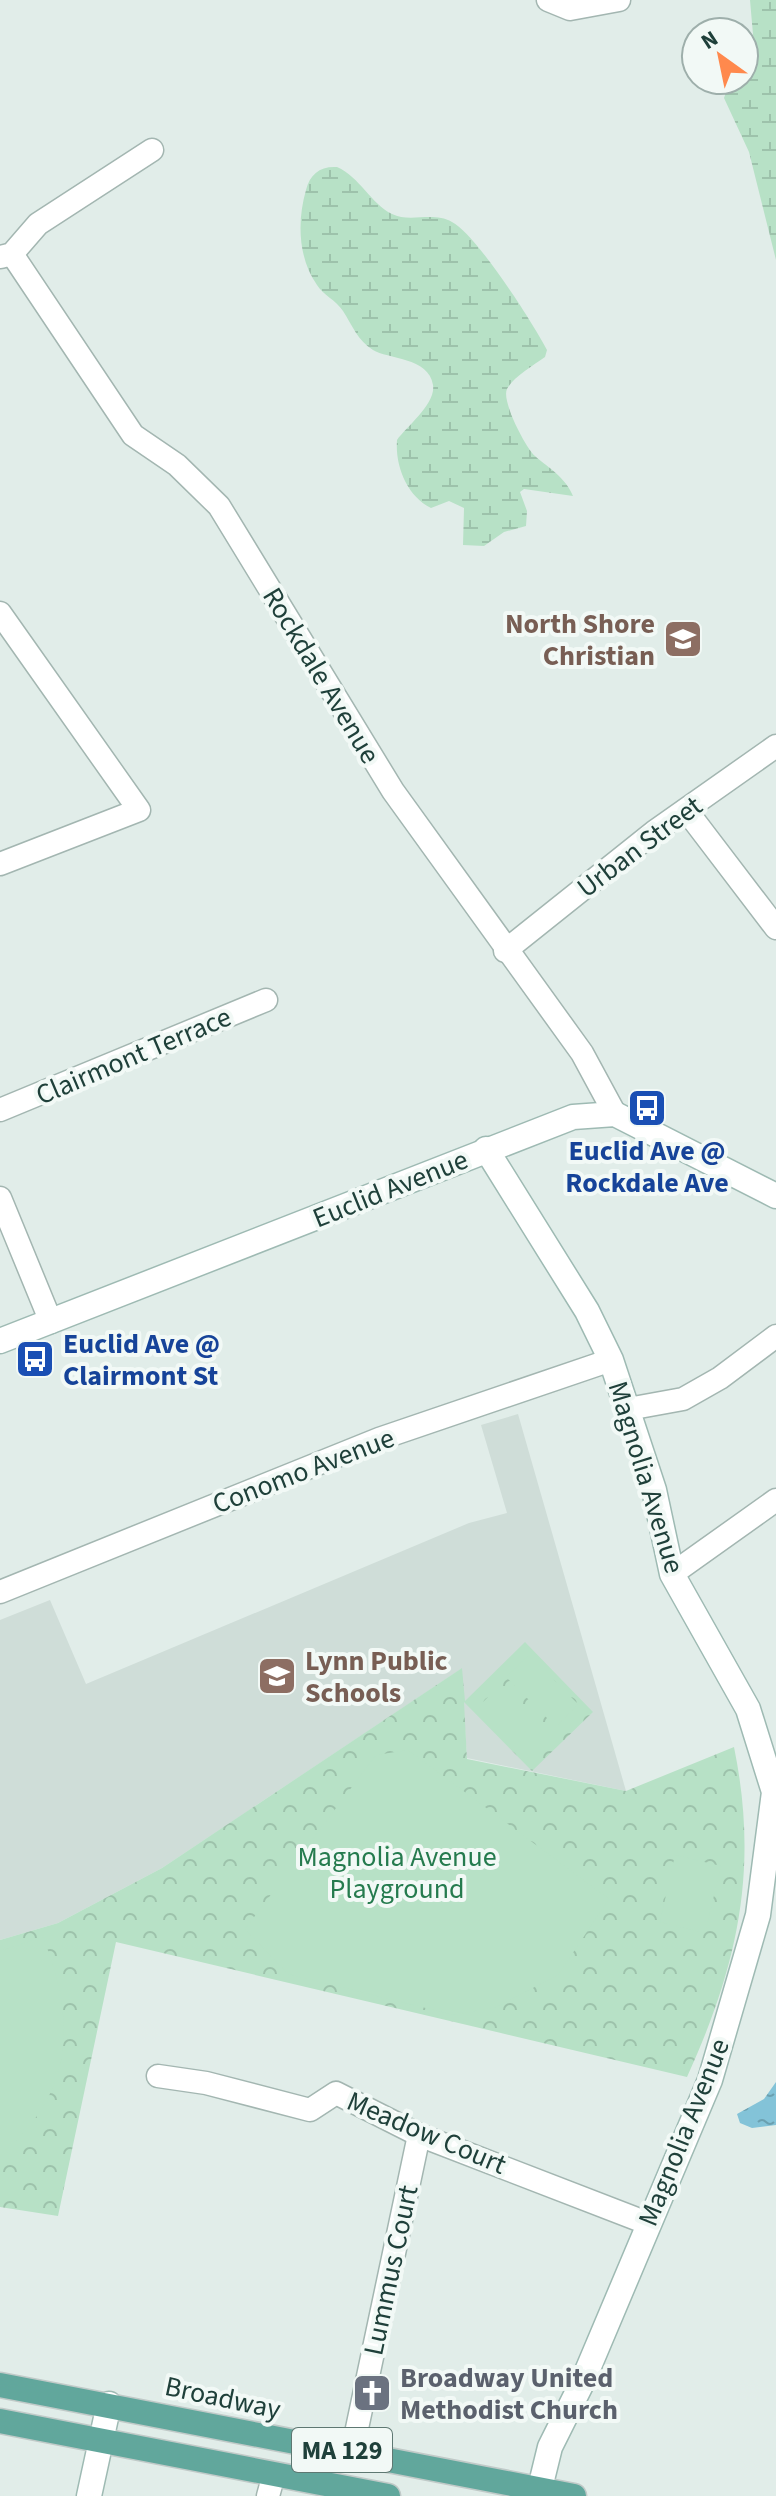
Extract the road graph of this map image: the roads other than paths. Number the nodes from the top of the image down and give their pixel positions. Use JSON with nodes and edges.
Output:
{"nodes":[{"id":1,"x":548,"y":0,"type":"edge"},
{"id":2,"x":619,"y":0,"type":"edge"},
{"id":3,"x":152,"y":150,"type":"dead end"},
{"id":4,"x":6,"y":255,"type":"edge"},
{"id":5,"x":0,"y":613,"type":"edge"},
{"id":6,"x":776,"y":746,"type":"edge"},
{"id":7,"x":686,"y":810,"type":"junction"},
{"id":8,"x":0,"y":864,"type":"edge"},
{"id":9,"x":776,"y":928,"type":"edge"},
{"id":10,"x":505,"y":951,"type":"junction"},
{"id":11,"x":266,"y":1000,"type":"dead end"},
{"id":12,"x":0,"y":1110,"type":"edge"},
{"id":13,"x":615,"y":1114,"type":"junction"},
{"id":14,"x":486,"y":1149,"type":"junction"},
{"id":15,"x":776,"y":1196,"type":"edge"},
{"id":16,"x":0,"y":1198,"type":"edge"},
{"id":17,"x":51,"y":1322,"type":"junction"},
{"id":18,"x":776,"y":1336,"type":"edge"},
{"id":19,"x":0,"y":1341,"type":"edge"},
{"id":20,"x":611,"y":1360,"type":"junction"},
{"id":21,"x":628,"y":1409,"type":"junction"},
{"id":22,"x":776,"y":1500,"type":"edge"},
{"id":23,"x":672,"y":1574,"type":"junction"},
{"id":24,"x":0,"y":1592,"type":"edge"},
{"id":25,"x":158,"y":2076,"type":"dead end"},
{"id":26,"x":419,"y":2135,"type":"junction"},
{"id":27,"x":647,"y":2223,"type":"junction"},
{"id":28,"x":0,"y":2385,"type":"edge"},
{"id":29,"x":109,"y":2404,"type":"junction"},
{"id":30,"x":0,"y":2421,"type":"edge"},
{"id":31,"x":102,"y":2441,"type":"junction"},
{"id":32,"x":352,"y":2452,"type":"junction"},
{"id":33,"x":271,"y":2485,"type":"edge"},
{"id":34,"x":539,"y":2493,"type":"edge"},
{"id":35,"x":89,"y":2496,"type":"edge"},
{"id":36,"x":388,"y":2496,"type":"edge"},
{"id":37,"x":574,"y":2496,"type":"edge"}],
"edges":[{"from":1,"to":2,"type":"street"},
{"from":3,"to":4,"type":"street"},
{"from":4,"to":10,"type":"street","name":"Rockdale Avenue"},
{"from":5,"to":8,"type":"street"},
{"from":6,"to":7,"type":"street","name":"Urban Street"},
{"from":7,"to":9,"type":"street"},
{"from":7,"to":10,"type":"street","name":"Urban Street"},
{"from":10,"to":13,"type":"street","name":"Rockdale Avenue"},
{"from":11,"to":12,"type":"street","name":"Clairmont Terrace"},
{"from":13,"to":14,"type":"street","name":"Euclid Avenue"},
{"from":13,"to":15,"type":"street"},
{"from":14,"to":17,"type":"street","name":"Euclid Avenue"},
{"from":14,"to":20,"type":"street","name":"Magnolia Avenue"},
{"from":16,"to":17,"type":"street"},
{"from":17,"to":19,"type":"street","name":"Euclid Avenue"},
{"from":18,"to":21,"type":"street"},
{"from":20,"to":21,"type":"street","name":"Magnolia Avenue"},
{"from":20,"to":24,"type":"street","name":"Conomo Avenue"},
{"from":21,"to":23,"type":"street","name":"Magnolia Avenue"},
{"from":22,"to":23,"type":"street"},
{"from":23,"to":27,"type":"street","name":"Magnolia Avenue"},
{"from":25,"to":26,"type":"street","name":"Meadow Court"},
{"from":26,"to":27,"type":"street","name":"Meadow Court"},
{"from":26,"to":32,"type":"street","name":"Lummus Court"},
{"from":27,"to":34,"type":"street","name":"Magnolia Avenue"},
{"from":28,"to":29,"type":"main road","name":"Broadway","number":"MA 129"},
{"from":29,"to":31,"type":"street"},
{"from":29,"to":32,"type":"main road","name":"Broadway","number":"MA 129"},
{"from":30,"to":31,"type":"main road","number":"MA 129"},
{"from":31,"to":33,"type":"main road","number":"MA 129"},
{"from":31,"to":35,"type":"street"},
{"from":32,"to":34,"type":"main road","name":"Broadway","number":"MA 129"},
{"from":33,"to":36,"type":"main road","number":"MA 129"},
{"from":34,"to":37,"type":"main road","name":"Broadway","number":"MA 129"}]}
